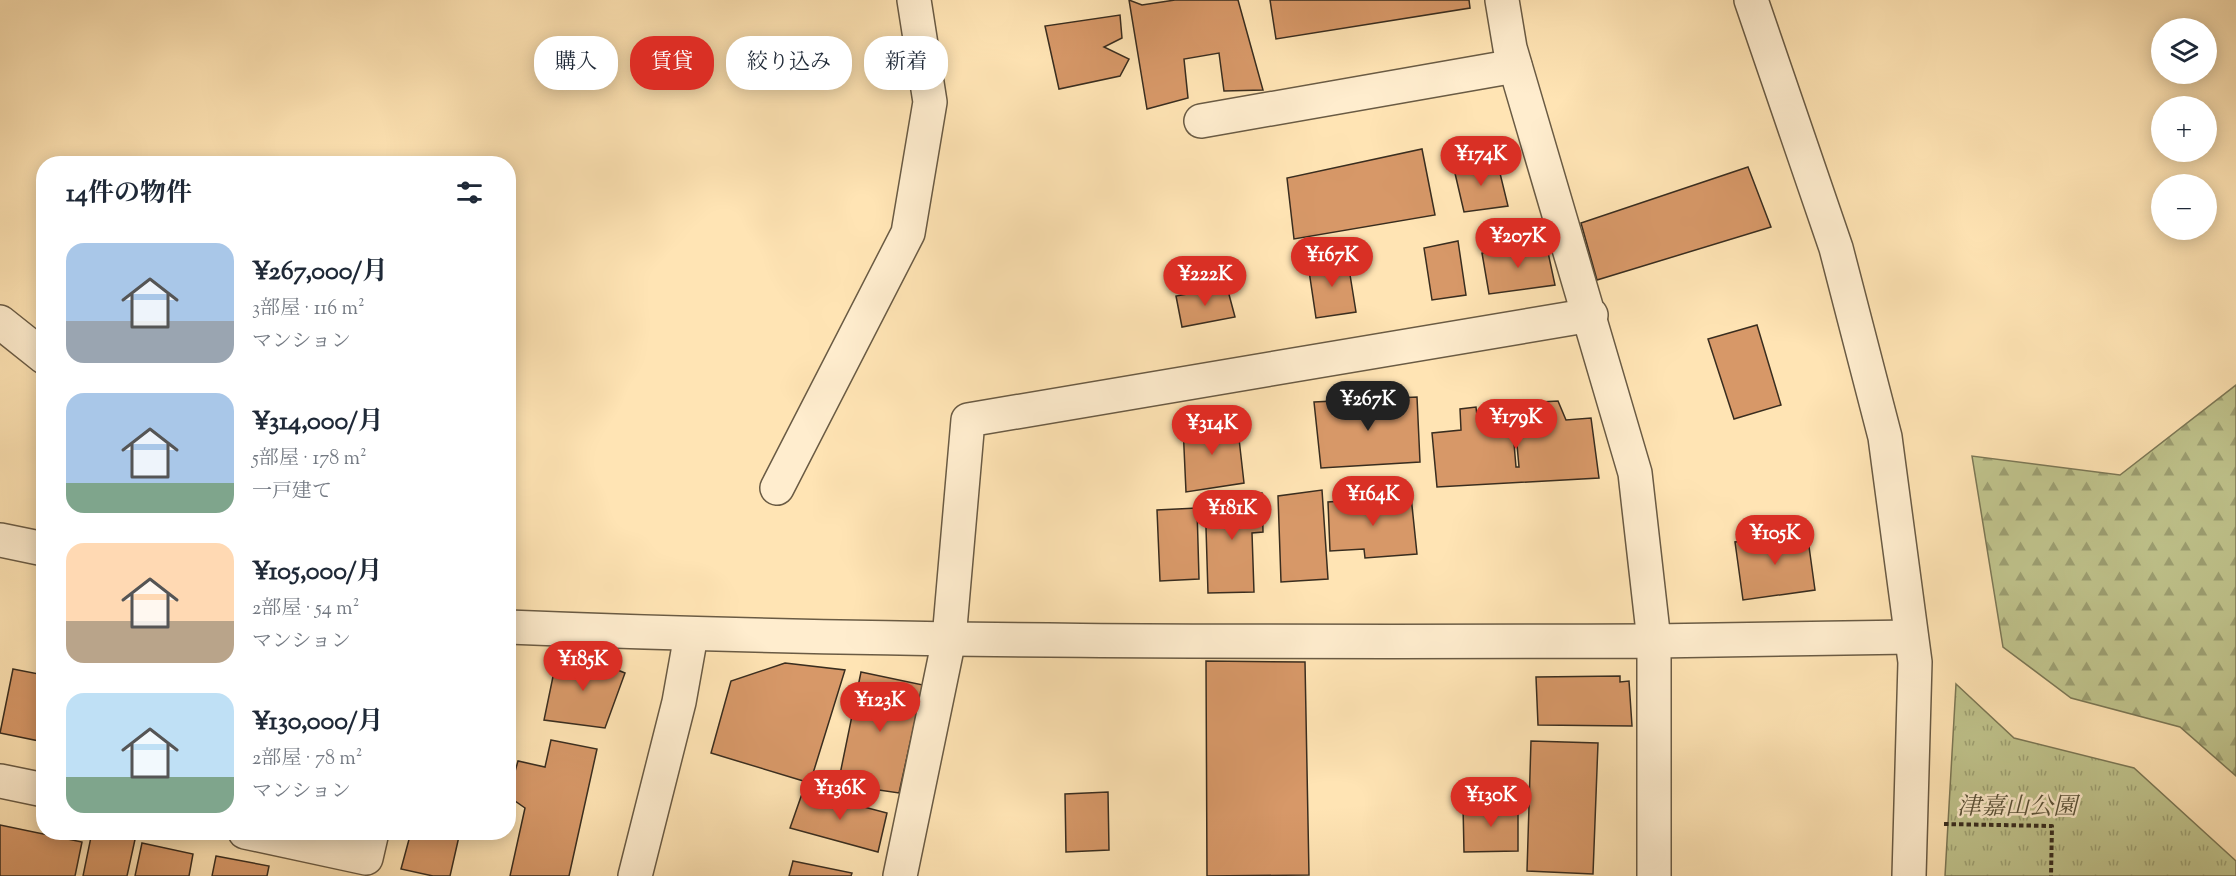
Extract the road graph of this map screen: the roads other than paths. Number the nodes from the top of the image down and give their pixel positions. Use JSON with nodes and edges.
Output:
{"nodes":[{"id":1,"x":914,"y":0,"type":"edge"},
{"id":2,"x":1502,"y":0,"type":"edge"},
{"id":3,"x":1751,"y":0,"type":"edge"},
{"id":4,"x":1515,"y":66,"type":"junction"},
{"id":5,"x":1200,"y":121,"type":"dead end"},
{"id":6,"x":1590,"y":315,"type":"junction"},
{"id":7,"x":0,"y":322,"type":"edge"},
{"id":8,"x":36,"y":351,"type":"edge"},
{"id":9,"x":777,"y":488,"type":"dead end"},
{"id":10,"x":0,"y":540,"type":"edge"},
{"id":11,"x":36,"y":547,"type":"edge"},
{"id":12,"x":516,"y":627,"type":"edge"},
{"id":13,"x":691,"y":635,"type":"junction"},
{"id":14,"x":1911,"y":637,"type":"junction"},
{"id":15,"x":949,"y":639,"type":"junction"},
{"id":16,"x":1654,"y":641,"type":"junction"},
{"id":17,"x":0,"y":781,"type":"edge"},
{"id":18,"x":36,"y":788,"type":"edge"},
{"id":19,"x":285,"y":840,"type":"edge"},
{"id":20,"x":366,"y":856,"type":"edge"},
{"id":21,"x":635,"y":876,"type":"edge"},
{"id":22,"x":900,"y":876,"type":"edge"},
{"id":23,"x":1654,"y":876,"type":"edge"},
{"id":24,"x":1909,"y":876,"type":"edge"}],
"edges":[{"from":1,"to":9,"type":"street"},
{"from":2,"to":4,"type":"street"},
{"from":3,"to":14,"type":"street"},
{"from":4,"to":5,"type":"street"},
{"from":4,"to":6,"type":"street"},
{"from":6,"to":15,"type":"street"},
{"from":6,"to":16,"type":"street"},
{"from":7,"to":8,"type":"street"},
{"from":10,"to":11,"type":"street"},
{"from":12,"to":13,"type":"street"},
{"from":13,"to":15,"type":"street"},
{"from":13,"to":21,"type":"street"},
{"from":14,"to":16,"type":"street"},
{"from":14,"to":24,"type":"street"},
{"from":15,"to":16,"type":"street"},
{"from":15,"to":22,"type":"street"},
{"from":16,"to":23,"type":"street"},
{"from":17,"to":18,"type":"street"},
{"from":19,"to":20,"type":"street"}]}
